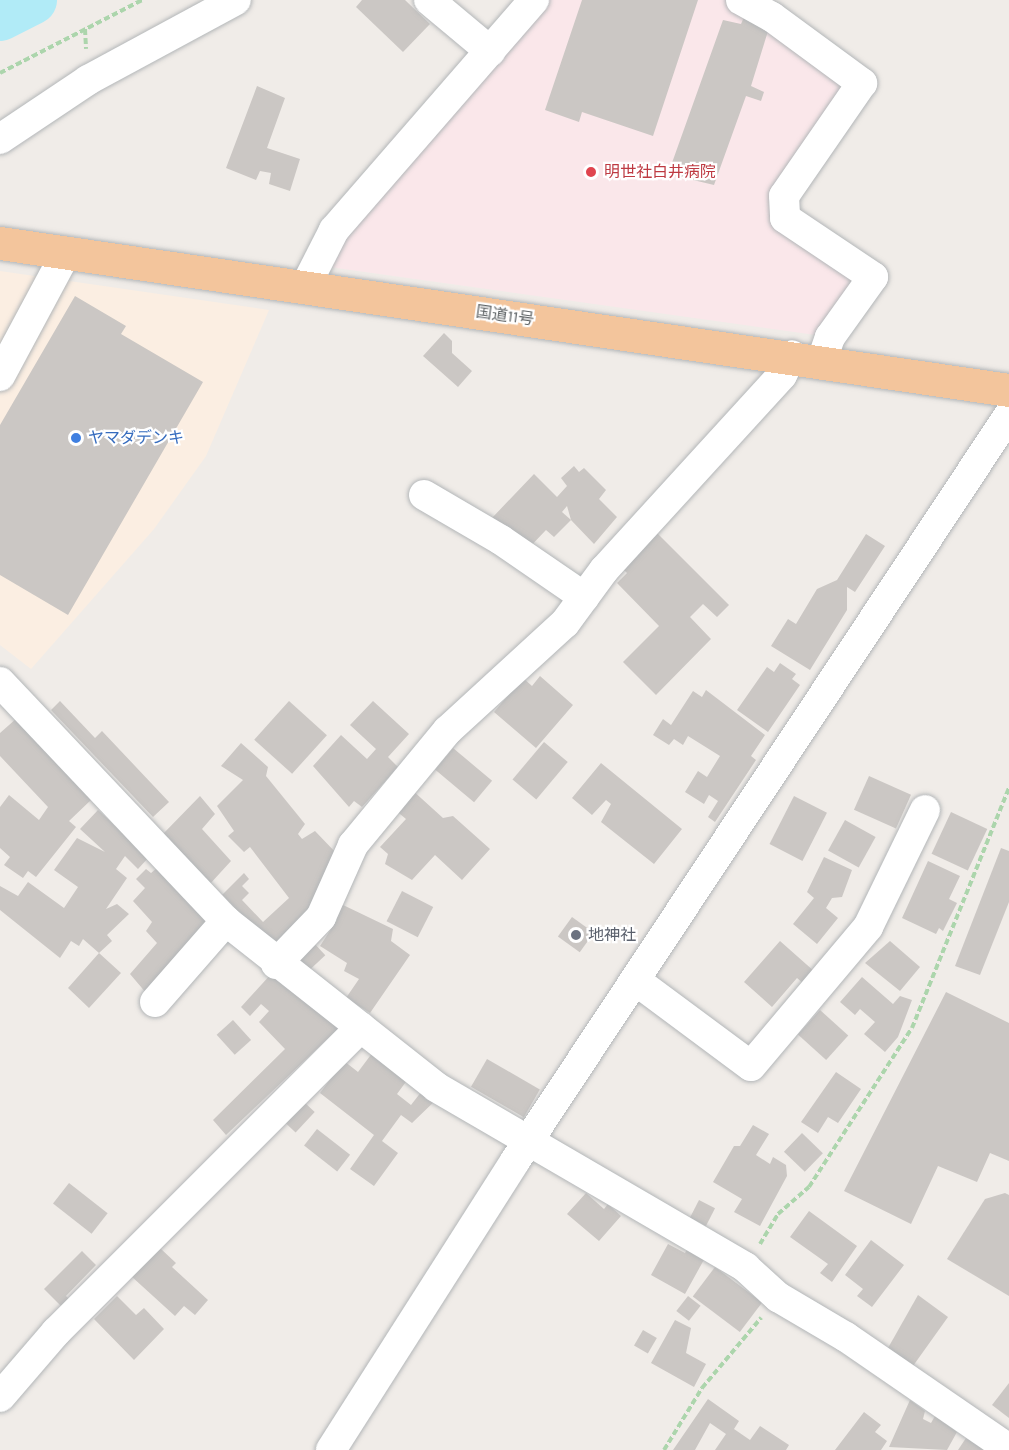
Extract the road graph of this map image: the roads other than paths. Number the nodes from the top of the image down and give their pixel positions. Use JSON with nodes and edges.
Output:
{"nodes":[{"id":1,"x":236,"y":0,"type":"edge"},
{"id":2,"x":429,"y":0,"type":"edge"},
{"id":3,"x":534,"y":0,"type":"edge"},
{"id":4,"x":741,"y":0,"type":"edge"},
{"id":5,"x":490,"y":51,"type":"junction"},
{"id":6,"x":0,"y":139,"type":"edge"},
{"id":7,"x":0,"y":243,"type":"edge"},
{"id":8,"x":66,"y":253,"type":"junction"},
{"id":9,"x":305,"y":287,"type":"junction"},
{"id":10,"x":807,"y":358,"type":"junction"},
{"id":11,"x":0,"y":376,"type":"edge"},
{"id":12,"x":1009,"y":390,"type":"edge"},
{"id":13,"x":1009,"y":415,"type":"edge"},
{"id":14,"x":424,"y":495,"type":"dead end"},
{"id":15,"x":584,"y":597,"type":"junction"},
{"id":16,"x":0,"y":682,"type":"edge"},
{"id":17,"x":925,"y":810,"type":"dead end"},
{"id":18,"x":225,"y":921,"type":"junction"},
{"id":19,"x":276,"y":964,"type":"junction"},
{"id":20,"x":635,"y":980,"type":"junction"},
{"id":21,"x":155,"y":1002,"type":"dead end"},
{"id":22,"x":361,"y":1027,"type":"junction"},
{"id":23,"x":530,"y":1140,"type":"junction"},
{"id":24,"x":0,"y":1397,"type":"edge"},
{"id":25,"x":1009,"y":1449,"type":"edge"},
{"id":26,"x":331,"y":1450,"type":"edge"}],
"edges":[{"from":1,"to":6,"type":"street"},
{"from":2,"to":5,"type":"street"},
{"from":3,"to":5,"type":"street"},
{"from":4,"to":10,"type":"street"},
{"from":5,"to":9,"type":"street"},
{"from":7,"to":8,"type":"highway","name":"国道11号"},
{"from":8,"to":9,"type":"highway","name":"国道11号"},
{"from":8,"to":11,"type":"street"},
{"from":9,"to":10,"type":"highway","name":"国道11号"},
{"from":10,"to":12,"type":"highway","name":"国道11号"},
{"from":10,"to":15,"type":"street"},
{"from":13,"to":20,"type":"street"},
{"from":14,"to":15,"type":"street"},
{"from":15,"to":19,"type":"street"},
{"from":16,"to":18,"type":"street"},
{"from":17,"to":20,"type":"street"},
{"from":18,"to":19,"type":"street"},
{"from":18,"to":21,"type":"street"},
{"from":19,"to":22,"type":"street"},
{"from":20,"to":23,"type":"street"},
{"from":22,"to":23,"type":"street"},
{"from":22,"to":24,"type":"street"},
{"from":23,"to":25,"type":"street"},
{"from":23,"to":26,"type":"street"}]}
